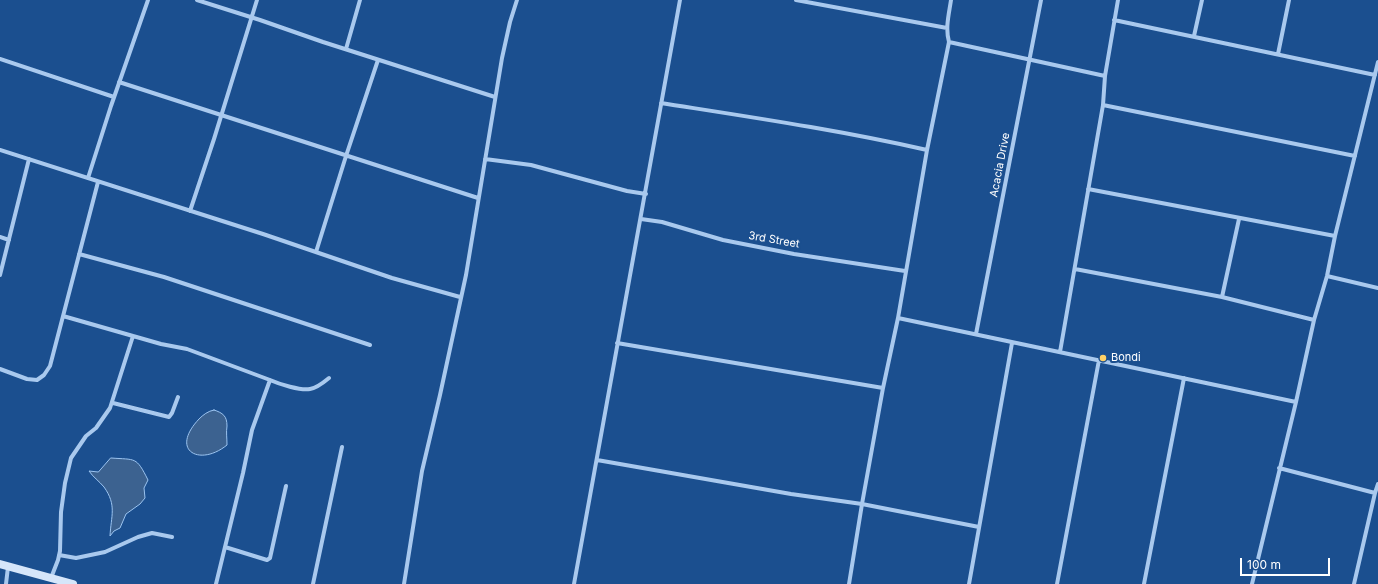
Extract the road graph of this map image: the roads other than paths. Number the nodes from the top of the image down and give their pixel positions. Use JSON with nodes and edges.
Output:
{"nodes":[{"id":1,"x":148,"y":0,"type":"edge"},
{"id":2,"x":197,"y":0,"type":"edge"},
{"id":3,"x":257,"y":0,"type":"edge"},
{"id":4,"x":360,"y":0,"type":"edge"},
{"id":5,"x":517,"y":0,"type":"edge"},
{"id":6,"x":680,"y":0,"type":"edge"},
{"id":7,"x":796,"y":0,"type":"edge"},
{"id":8,"x":951,"y":0,"type":"edge"},
{"id":9,"x":1041,"y":0,"type":"edge"},
{"id":10,"x":1118,"y":0,"type":"edge"},
{"id":11,"x":1202,"y":0,"type":"edge"},
{"id":12,"x":1289,"y":0,"type":"edge"},
{"id":13,"x":251,"y":17,"type":"junction"},
{"id":14,"x":1114,"y":20,"type":"junction"},
{"id":15,"x":947,"y":28,"type":"junction"},
{"id":16,"x":1194,"y":36,"type":"junction"},
{"id":17,"x":949,"y":42,"type":"junction"},
{"id":18,"x":346,"y":49,"type":"junction"},
{"id":19,"x":1278,"y":54,"type":"junction"},
{"id":20,"x":0,"y":59,"type":"edge"},
{"id":21,"x":378,"y":60,"type":"junction"},
{"id":22,"x":1030,"y":60,"type":"junction"},
{"id":23,"x":1378,"y":62,"type":"edge"},
{"id":24,"x":1375,"y":75,"type":"junction"},
{"id":25,"x":1105,"y":76,"type":"junction"},
{"id":26,"x":119,"y":82,"type":"junction"},
{"id":27,"x":495,"y":96,"type":"junction"},
{"id":28,"x":114,"y":97,"type":"junction"},
{"id":29,"x":661,"y":103,"type":"junction"},
{"id":30,"x":1103,"y":105,"type":"junction"},
{"id":31,"x":222,"y":116,"type":"junction"},
{"id":32,"x":0,"y":150,"type":"edge"},
{"id":33,"x":928,"y":150,"type":"junction"},
{"id":34,"x":346,"y":156,"type":"junction"},
{"id":35,"x":1355,"y":156,"type":"junction"},
{"id":36,"x":29,"y":159,"type":"junction"},
{"id":37,"x":485,"y":159,"type":"junction"},
{"id":38,"x":88,"y":178,"type":"junction"},
{"id":39,"x":98,"y":182,"type":"junction"},
{"id":40,"x":1088,"y":189,"type":"junction"},
{"id":41,"x":646,"y":194,"type":"junction"},
{"id":42,"x":478,"y":198,"type":"junction"},
{"id":43,"x":190,"y":211,"type":"junction"},
{"id":44,"x":641,"y":219,"type":"junction"},
{"id":45,"x":1239,"y":219,"type":"junction"},
{"id":46,"x":1335,"y":236,"type":"junction"},
{"id":47,"x":0,"y":237,"type":"edge"},
{"id":48,"x":9,"y":240,"type":"junction"},
{"id":49,"x":316,"y":252,"type":"junction"},
{"id":50,"x":79,"y":254,"type":"junction"},
{"id":51,"x":1075,"y":269,"type":"junction"},
{"id":52,"x":905,"y":271,"type":"junction"},
{"id":53,"x":0,"y":275,"type":"edge"},
{"id":54,"x":1326,"y":276,"type":"junction"},
{"id":55,"x":1378,"y":288,"type":"edge"},
{"id":56,"x":460,"y":297,"type":"junction"},
{"id":57,"x":1222,"y":297,"type":"junction"},
{"id":58,"x":63,"y":316,"type":"junction"},
{"id":59,"x":898,"y":318,"type":"junction"},
{"id":60,"x":1314,"y":320,"type":"junction"},
{"id":61,"x":976,"y":334,"type":"junction"},
{"id":62,"x":133,"y":336,"type":"junction"},
{"id":63,"x":617,"y":343,"type":"junction"},
{"id":64,"x":1012,"y":343,"type":"junction"},
{"id":65,"x":370,"y":346,"type":"dead end"},
{"id":66,"x":1060,"y":352,"type":"junction"},
{"id":67,"x":1099,"y":360,"type":"junction"},
{"id":68,"x":0,"y":369,"type":"edge"},
{"id":69,"x":329,"y":378,"type":"dead end"},
{"id":70,"x":1184,"y":378,"type":"junction"},
{"id":71,"x":270,"y":380,"type":"junction"},
{"id":72,"x":884,"y":388,"type":"junction"},
{"id":73,"x":178,"y":397,"type":"dead end"},
{"id":74,"x":1296,"y":402,"type":"junction"},
{"id":75,"x":112,"y":403,"type":"junction"},
{"id":76,"x":342,"y":447,"type":"dead end"},
{"id":77,"x":597,"y":460,"type":"junction"},
{"id":78,"x":1280,"y":468,"type":"junction"},
{"id":79,"x":1378,"y":484,"type":"edge"},
{"id":80,"x":286,"y":486,"type":"dead end"},
{"id":81,"x":1375,"y":493,"type":"junction"},
{"id":82,"x":862,"y":504,"type":"junction"},
{"id":83,"x":979,"y":527,"type":"junction"},
{"id":84,"x":172,"y":537,"type":"dead end"},
{"id":85,"x":225,"y":547,"type":"junction"},
{"id":86,"x":59,"y":555,"type":"junction"},
{"id":87,"x":0,"y":564,"type":"edge"},
{"id":88,"x":8,"y":566,"type":"junction"},
{"id":89,"x":51,"y":578,"type":"junction"},
{"id":90,"x":6,"y":584,"type":"edge"},
{"id":91,"x":73,"y":584,"type":"edge"},
{"id":92,"x":216,"y":584,"type":"edge"},
{"id":93,"x":313,"y":584,"type":"edge"},
{"id":94,"x":404,"y":584,"type":"edge"},
{"id":95,"x":574,"y":584,"type":"edge"},
{"id":96,"x":849,"y":584,"type":"edge"},
{"id":97,"x":969,"y":584,"type":"edge"},
{"id":98,"x":1056,"y":584,"type":"edge"},
{"id":99,"x":1144,"y":584,"type":"edge"},
{"id":100,"x":1252,"y":584,"type":"edge"},
{"id":101,"x":1354,"y":584,"type":"edge"}],
"edges":[{"from":1,"to":26,"type":"street"},
{"from":2,"to":13,"type":"street"},
{"from":3,"to":13,"type":"street"},
{"from":4,"to":18,"type":"street"},
{"from":5,"to":27,"type":"street"},
{"from":6,"to":29,"type":"street"},
{"from":7,"to":15,"type":"street"},
{"from":8,"to":15,"type":"street"},
{"from":9,"to":22,"type":"street","name":"Acacia Drive"},
{"from":10,"to":14,"type":"street"},
{"from":11,"to":16,"type":"street"},
{"from":12,"to":19,"type":"street"},
{"from":13,"to":18,"type":"street"},
{"from":13,"to":31,"type":"street"},
{"from":14,"to":16,"type":"street"},
{"from":14,"to":25,"type":"street"},
{"from":15,"to":17,"type":"street"},
{"from":16,"to":19,"type":"street"},
{"from":17,"to":22,"type":"street"},
{"from":17,"to":33,"type":"street"},
{"from":18,"to":21,"type":"street"},
{"from":19,"to":24,"type":"street"},
{"from":20,"to":28,"type":"street"},
{"from":21,"to":27,"type":"street"},
{"from":21,"to":34,"type":"street"},
{"from":22,"to":25,"type":"street"},
{"from":22,"to":61,"type":"street","name":"Acacia Drive"},
{"from":23,"to":24,"type":"street"},
{"from":24,"to":35,"type":"street"},
{"from":25,"to":30,"type":"street"},
{"from":26,"to":28,"type":"street"},
{"from":26,"to":31,"type":"street"},
{"from":27,"to":37,"type":"street"},
{"from":28,"to":38,"type":"street"},
{"from":29,"to":33,"type":"street"},
{"from":29,"to":41,"type":"street"},
{"from":30,"to":35,"type":"street"},
{"from":30,"to":40,"type":"street"},
{"from":31,"to":34,"type":"street"},
{"from":31,"to":43,"type":"street"},
{"from":32,"to":36,"type":"street"},
{"from":33,"to":52,"type":"street"},
{"from":34,"to":42,"type":"street"},
{"from":34,"to":49,"type":"street"},
{"from":35,"to":46,"type":"street"},
{"from":36,"to":38,"type":"street"},
{"from":36,"to":48,"type":"street"},
{"from":37,"to":41,"type":"street"},
{"from":37,"to":42,"type":"street"},
{"from":38,"to":39,"type":"street"},
{"from":39,"to":43,"type":"street"},
{"from":39,"to":50,"type":"street"},
{"from":40,"to":45,"type":"street"},
{"from":40,"to":51,"type":"street"},
{"from":41,"to":44,"type":"street"},
{"from":42,"to":56,"type":"street"},
{"from":43,"to":49,"type":"street"},
{"from":44,"to":52,"type":"street","name":"3rd Street"},
{"from":44,"to":63,"type":"street"},
{"from":45,"to":46,"type":"street"},
{"from":45,"to":57,"type":"street"},
{"from":46,"to":54,"type":"street"},
{"from":47,"to":48,"type":"street"},
{"from":48,"to":53,"type":"street"},
{"from":49,"to":56,"type":"street"},
{"from":50,"to":58,"type":"street"},
{"from":50,"to":65,"type":"street"},
{"from":51,"to":57,"type":"street"},
{"from":51,"to":66,"type":"street"},
{"from":52,"to":59,"type":"street"},
{"from":54,"to":55,"type":"street"},
{"from":54,"to":60,"type":"street"},
{"from":56,"to":94,"type":"street"},
{"from":57,"to":60,"type":"street"},
{"from":58,"to":62,"type":"street"},
{"from":58,"to":68,"type":"street"},
{"from":59,"to":61,"type":"street"},
{"from":59,"to":72,"type":"street"},
{"from":60,"to":74,"type":"street"},
{"from":61,"to":64,"type":"street"},
{"from":62,"to":71,"type":"street"},
{"from":62,"to":75,"type":"street"},
{"from":63,"to":72,"type":"street"},
{"from":63,"to":77,"type":"street"},
{"from":64,"to":66,"type":"street"},
{"from":64,"to":83,"type":"street"},
{"from":66,"to":67,"type":"street"},
{"from":67,"to":70,"type":"street"},
{"from":67,"to":98,"type":"street"},
{"from":69,"to":71,"type":"street"},
{"from":70,"to":74,"type":"street"},
{"from":70,"to":99,"type":"street"},
{"from":71,"to":85,"type":"street"},
{"from":72,"to":82,"type":"street"},
{"from":73,"to":75,"type":"street"},
{"from":74,"to":78,"type":"street"},
{"from":75,"to":86,"type":"street"},
{"from":76,"to":93,"type":"street"},
{"from":77,"to":82,"type":"street"},
{"from":77,"to":95,"type":"street"},
{"from":78,"to":81,"type":"street"},
{"from":78,"to":100,"type":"street"},
{"from":79,"to":81,"type":"street"},
{"from":80,"to":85,"type":"street"},
{"from":81,"to":101,"type":"street"},
{"from":82,"to":83,"type":"street"},
{"from":82,"to":96,"type":"street"},
{"from":83,"to":97,"type":"street"},
{"from":84,"to":86,"type":"street"},
{"from":85,"to":92,"type":"street"},
{"from":86,"to":89,"type":"street"},
{"from":87,"to":88,"type":"street"},
{"from":88,"to":89,"type":"street"},
{"from":88,"to":90,"type":"street"},
{"from":89,"to":91,"type":"street"}]}
